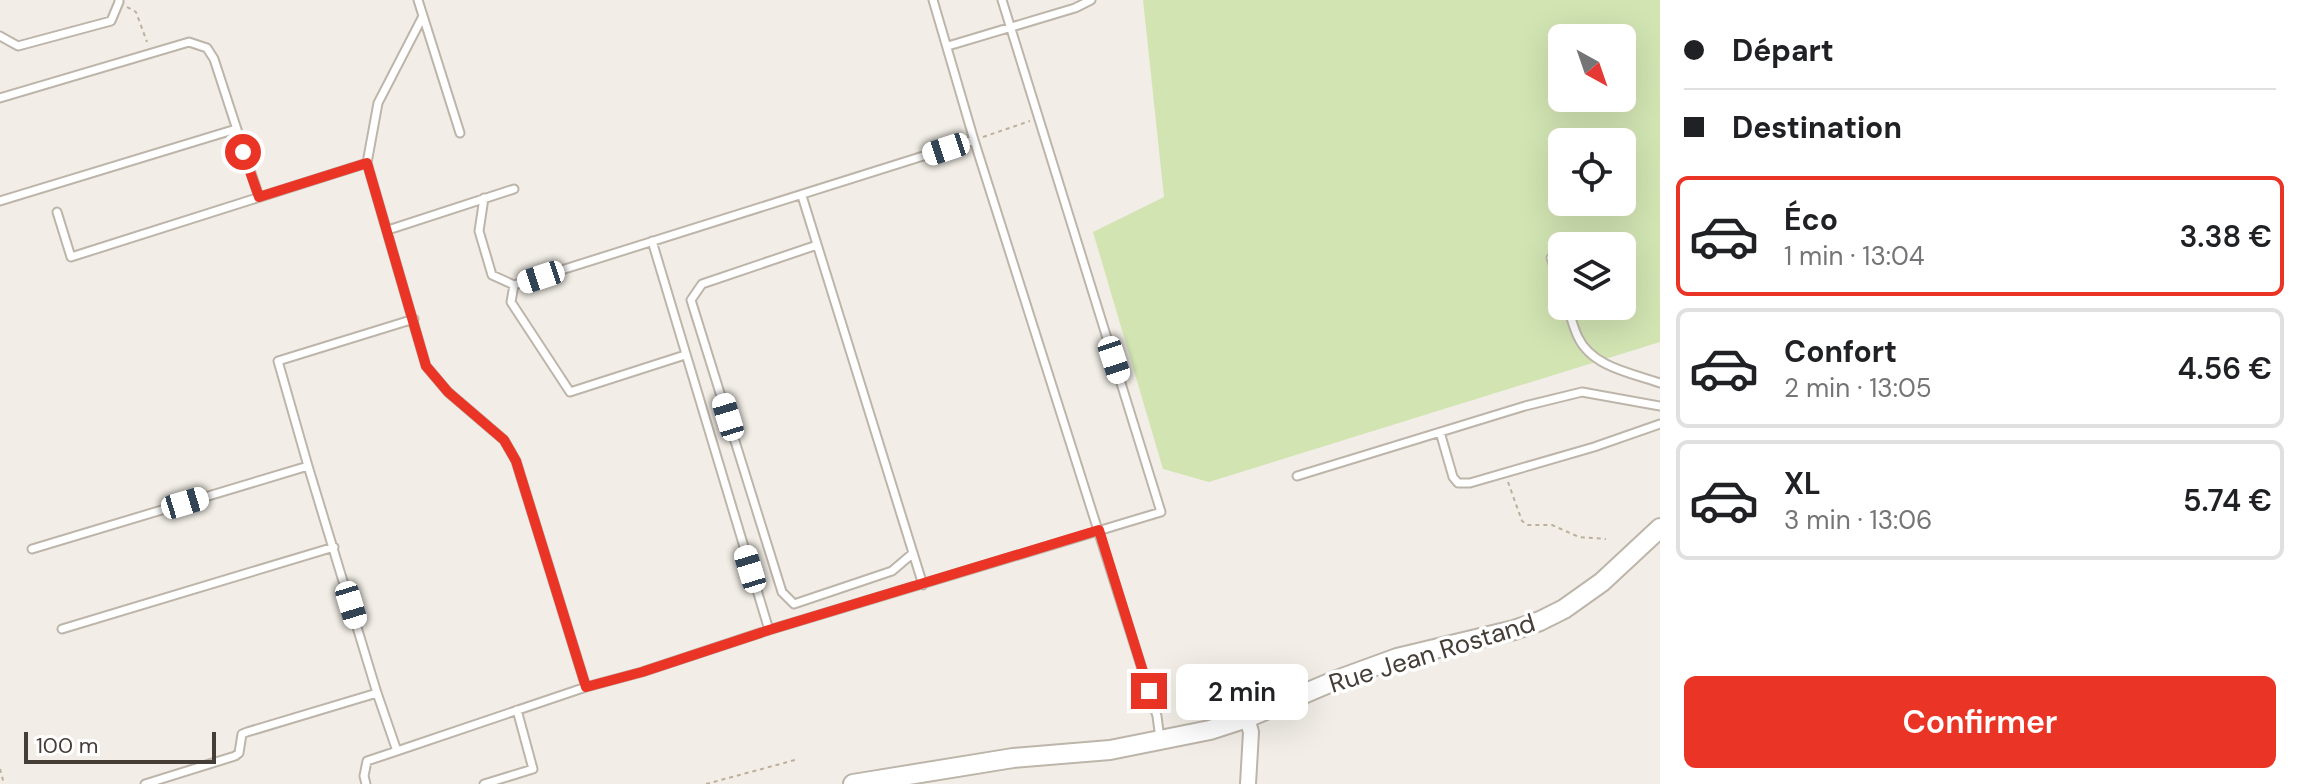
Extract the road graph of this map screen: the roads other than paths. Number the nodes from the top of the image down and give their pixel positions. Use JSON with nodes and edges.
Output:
{"nodes":[{"id":1,"x":418,"y":0,"type":"edge"},
{"id":2,"x":933,"y":0,"type":"edge"},
{"id":3,"x":1002,"y":0,"type":"edge"},
{"id":4,"x":1091,"y":0,"type":"edge"},
{"id":5,"x":119,"y":1,"type":"edge"},
{"id":6,"x":423,"y":16,"type":"junction"},
{"id":7,"x":1010,"y":26,"type":"junction"},
{"id":8,"x":0,"y":36,"type":"edge"},
{"id":9,"x":948,"y":46,"type":"junction"},
{"id":10,"x":0,"y":98,"type":"edge"},
{"id":11,"x":236,"y":129,"type":"junction"},
{"id":12,"x":460,"y":133,"type":"dead end"},
{"id":13,"x":974,"y":140,"type":"junction"},
{"id":14,"x":367,"y":163,"type":"junction"},
{"id":15,"x":514,"y":189,"type":"dead end"},
{"id":16,"x":802,"y":196,"type":"junction"},
{"id":17,"x":259,"y":197,"type":"junction"},
{"id":18,"x":484,"y":198,"type":"junction"},
{"id":19,"x":0,"y":201,"type":"edge"},
{"id":20,"x":57,"y":212,"type":"dead end"},
{"id":21,"x":388,"y":230,"type":"junction"},
{"id":22,"x":652,"y":241,"type":"junction"},
{"id":23,"x":817,"y":245,"type":"junction"},
{"id":24,"x":514,"y":285,"type":"junction"},
{"id":25,"x":414,"y":319,"type":"junction"},
{"id":26,"x":1572,"y":320,"type":"edge"},
{"id":27,"x":685,"y":355,"type":"junction"},
{"id":28,"x":1660,"y":383,"type":"edge"},
{"id":29,"x":1660,"y":406,"type":"edge"},
{"id":30,"x":1660,"y":424,"type":"edge"},
{"id":31,"x":1440,"y":432,"type":"junction"},
{"id":32,"x":308,"y":466,"type":"junction"},
{"id":33,"x":1297,"y":476,"type":"dead end"},
{"id":34,"x":1660,"y":528,"type":"edge"},
{"id":35,"x":1099,"y":530,"type":"junction"},
{"id":36,"x":334,"y":547,"type":"junction"},
{"id":37,"x":32,"y":549,"type":"dead end"},
{"id":38,"x":912,"y":554,"type":"junction"},
{"id":39,"x":923,"y":585,"type":"junction"},
{"id":40,"x":62,"y":629,"type":"dead end"},
{"id":41,"x":769,"y":630,"type":"junction"},
{"id":42,"x":586,"y":687,"type":"junction"},
{"id":43,"x":377,"y":693,"type":"junction"},
{"id":44,"x":517,"y":710,"type":"junction"},
{"id":45,"x":1247,"y":718,"type":"junction"},
{"id":46,"x":1160,"y":740,"type":"junction"},
{"id":47,"x":397,"y":751,"type":"junction"},
{"id":48,"x":145,"y":784,"type":"edge"},
{"id":49,"x":366,"y":784,"type":"edge"},
{"id":50,"x":484,"y":784,"type":"edge"},
{"id":51,"x":853,"y":784,"type":"edge"},
{"id":52,"x":1248,"y":784,"type":"edge"}],
"edges":[{"from":1,"to":6,"type":"lane"},
{"from":2,"to":9,"type":"lane"},
{"from":3,"to":7,"type":"lane"},
{"from":4,"to":7,"type":"lane"},
{"from":5,"to":8,"type":"lane"},
{"from":6,"to":12,"type":"lane"},
{"from":6,"to":14,"type":"lane"},
{"from":7,"to":9,"type":"lane"},
{"from":7,"to":35,"type":"lane"},
{"from":9,"to":13,"type":"lane"},
{"from":10,"to":11,"type":"lane"},
{"from":11,"to":17,"type":"lane"},
{"from":11,"to":19,"type":"lane"},
{"from":13,"to":16,"type":"lane"},
{"from":13,"to":35,"type":"lane"},
{"from":14,"to":17,"type":"lane"},
{"from":14,"to":21,"type":"lane"},
{"from":15,"to":18,"type":"lane"},
{"from":16,"to":22,"type":"lane"},
{"from":16,"to":23,"type":"lane"},
{"from":17,"to":20,"type":"lane"},
{"from":18,"to":21,"type":"lane"},
{"from":18,"to":24,"type":"lane"},
{"from":21,"to":25,"type":"lane"},
{"from":22,"to":24,"type":"lane"},
{"from":22,"to":27,"type":"lane"},
{"from":23,"to":38,"type":"lane"},
{"from":23,"to":38,"type":"lane"},
{"from":24,"to":27,"type":"lane"},
{"from":25,"to":32,"type":"lane"},
{"from":25,"to":42,"type":"lane"},
{"from":26,"to":28,"type":"lane"},
{"from":27,"to":41,"type":"lane"},
{"from":29,"to":31,"type":"lane"},
{"from":30,"to":31,"type":"lane"},
{"from":31,"to":33,"type":"lane"},
{"from":32,"to":36,"type":"lane"},
{"from":32,"to":37,"type":"lane"},
{"from":34,"to":45,"type":"street","name":"Rue Jean Rostand"},
{"from":35,"to":39,"type":"lane"},
{"from":35,"to":46,"type":"lane"},
{"from":36,"to":40,"type":"lane"},
{"from":36,"to":43,"type":"lane"},
{"from":38,"to":39,"type":"lane"},
{"from":39,"to":41,"type":"lane"},
{"from":41,"to":42,"type":"lane"},
{"from":42,"to":44,"type":"lane"},
{"from":43,"to":47,"type":"lane"},
{"from":43,"to":48,"type":"lane"},
{"from":44,"to":47,"type":"lane"},
{"from":44,"to":50,"type":"lane"},
{"from":45,"to":46,"type":"street","name":"Rue Jean Rostand"},
{"from":45,"to":52,"type":"street"},
{"from":46,"to":51,"type":"street","name":"Rue Jean Rostand"},
{"from":47,"to":49,"type":"lane"}]}
